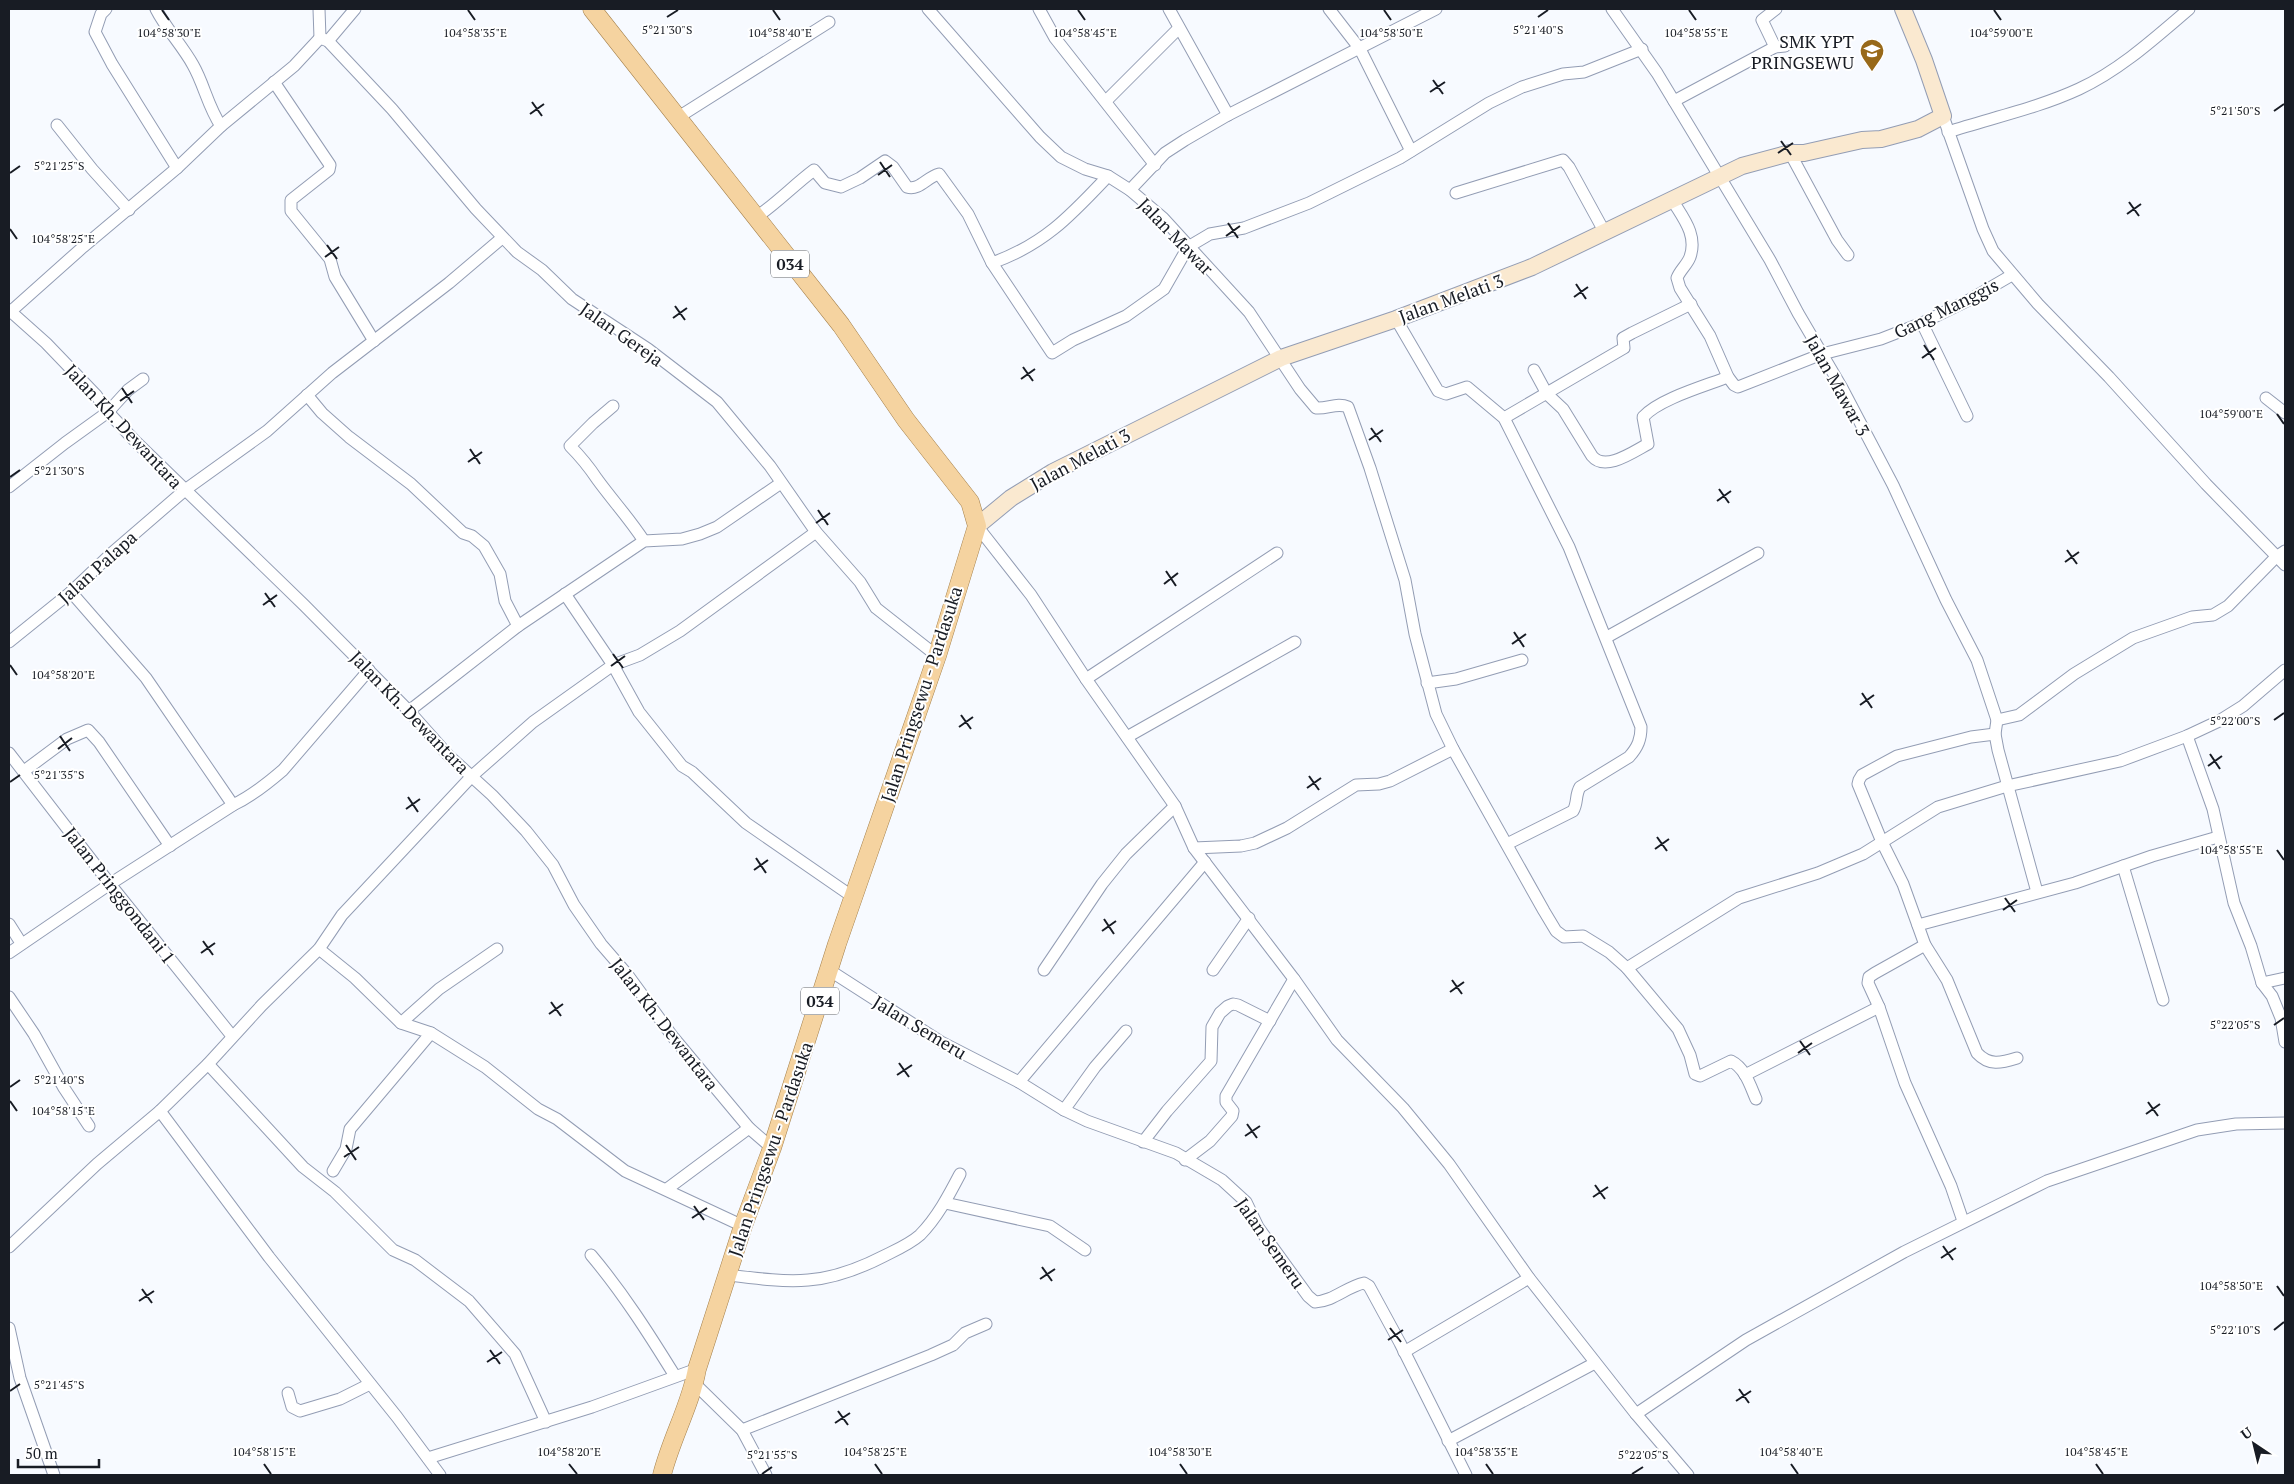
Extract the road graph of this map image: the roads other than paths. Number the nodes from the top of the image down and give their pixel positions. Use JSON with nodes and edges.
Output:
{"nodes":[{"id":1,"x":106,"y":9,"type":"edge"},
{"id":2,"x":156,"y":9,"type":"edge"},
{"id":3,"x":319,"y":9,"type":"edge"},
{"id":4,"x":355,"y":9,"type":"edge"},
{"id":5,"x":592,"y":9,"type":"edge"},
{"id":6,"x":928,"y":9,"type":"edge"},
{"id":7,"x":1039,"y":9,"type":"edge"},
{"id":8,"x":1169,"y":9,"type":"edge"},
{"id":9,"x":1329,"y":9,"type":"edge"},
{"id":10,"x":1436,"y":9,"type":"edge"},
{"id":11,"x":1612,"y":9,"type":"edge"},
{"id":12,"x":1776,"y":9,"type":"edge"},
{"id":13,"x":1903,"y":9,"type":"edge"},
{"id":14,"x":2189,"y":9,"type":"edge"},
{"id":15,"x":829,"y":22,"type":"dead end"},
{"id":16,"x":1179,"y":28,"type":"junction"},
{"id":17,"x":324,"y":40,"type":"junction"},
{"id":18,"x":1360,"y":49,"type":"junction"},
{"id":19,"x":1642,"y":50,"type":"junction"},
{"id":20,"x":274,"y":82,"type":"junction"},
{"id":21,"x":1106,"y":101,"type":"junction"},
{"id":22,"x":1674,"y":101,"type":"junction"},
{"id":23,"x":1228,"y":115,"type":"junction"},
{"id":24,"x":677,"y":118,"type":"junction"},
{"id":25,"x":1945,"y":124,"type":"junction"},
{"id":26,"x":58,"y":125,"type":"dead end"},
{"id":27,"x":221,"y":126,"type":"junction"},
{"id":28,"x":1411,"y":151,"type":"junction"},
{"id":29,"x":1790,"y":153,"type":"junction"},
{"id":30,"x":1155,"y":165,"type":"junction"},
{"id":31,"x":177,"y":168,"type":"junction"},
{"id":32,"x":1108,"y":176,"type":"junction"},
{"id":33,"x":1719,"y":177,"type":"junction"},
{"id":34,"x":1130,"y":190,"type":"junction"},
{"id":35,"x":1456,"y":193,"type":"dead end"},
{"id":36,"x":1671,"y":198,"type":"junction"},
{"id":37,"x":129,"y":210,"type":"junction"},
{"id":38,"x":755,"y":218,"type":"junction"},
{"id":39,"x":1604,"y":231,"type":"junction"},
{"id":40,"x":502,"y":238,"type":"junction"},
{"id":41,"x":1188,"y":247,"type":"junction"},
{"id":42,"x":1848,"y":256,"type":"dead end"},
{"id":43,"x":992,"y":263,"type":"junction"},
{"id":44,"x":2012,"y":275,"type":"junction"},
{"id":45,"x":1692,"y":304,"type":"junction"},
{"id":46,"x":9,"y":312,"type":"edge"},
{"id":47,"x":1396,"y":319,"type":"junction"},
{"id":48,"x":1922,"y":323,"type":"junction"},
{"id":49,"x":374,"y":341,"type":"junction"},
{"id":50,"x":1822,"y":354,"type":"junction"},
{"id":51,"x":1281,"y":358,"type":"junction"},
{"id":52,"x":1534,"y":370,"type":"dead end"},
{"id":53,"x":1728,"y":377,"type":"junction"},
{"id":54,"x":143,"y":379,"type":"dead end"},
{"id":55,"x":1547,"y":394,"type":"junction"},
{"id":56,"x":307,"y":395,"type":"junction"},
{"id":57,"x":2266,"y":398,"type":"dead end"},
{"id":58,"x":613,"y":406,"type":"dead end"},
{"id":59,"x":108,"y":412,"type":"junction"},
{"id":60,"x":2285,"y":413,"type":"edge"},
{"id":61,"x":1967,"y":416,"type":"dead end"},
{"id":62,"x":1504,"y":418,"type":"junction"},
{"id":63,"x":781,"y":483,"type":"junction"},
{"id":64,"x":9,"y":487,"type":"edge"},
{"id":65,"x":185,"y":490,"type":"junction"},
{"id":66,"x":977,"y":526,"type":"junction"},
{"id":67,"x":816,"y":532,"type":"junction"},
{"id":68,"x":644,"y":541,"type":"junction"},
{"id":69,"x":1277,"y":553,"type":"dead end"},
{"id":70,"x":1758,"y":553,"type":"dead end"},
{"id":71,"x":2282,"y":558,"type":"edge"},
{"id":72,"x":71,"y":592,"type":"junction"},
{"id":73,"x":565,"y":594,"type":"junction"},
{"id":74,"x":518,"y":626,"type":"junction"},
{"id":75,"x":1606,"y":636,"type":"junction"},
{"id":76,"x":9,"y":642,"type":"edge"},
{"id":77,"x":1295,"y":642,"type":"dead end"},
{"id":78,"x":937,"y":656,"type":"junction"},
{"id":79,"x":1522,"y":660,"type":"dead end"},
{"id":80,"x":613,"y":665,"type":"junction"},
{"id":81,"x":369,"y":670,"type":"junction"},
{"id":82,"x":2285,"y":670,"type":"edge"},
{"id":83,"x":1086,"y":680,"type":"junction"},
{"id":84,"x":1427,"y":684,"type":"junction"},
{"id":85,"x":409,"y":712,"type":"junction"},
{"id":86,"x":1997,"y":720,"type":"junction"},
{"id":87,"x":1994,"y":734,"type":"junction"},
{"id":88,"x":2187,"y":736,"type":"junction"},
{"id":89,"x":1127,"y":737,"type":"junction"},
{"id":90,"x":1453,"y":749,"type":"junction"},
{"id":91,"x":9,"y":753,"type":"edge"},
{"id":92,"x":24,"y":771,"type":"junction"},
{"id":93,"x":472,"y":776,"type":"junction"},
{"id":94,"x":2007,"y":786,"type":"junction"},
{"id":95,"x":234,"y":805,"type":"junction"},
{"id":96,"x":1175,"y":806,"type":"junction"},
{"id":97,"x":2218,"y":837,"type":"junction"},
{"id":98,"x":1882,"y":842,"type":"junction"},
{"id":99,"x":1507,"y":844,"type":"junction"},
{"id":100,"x":170,"y":846,"type":"junction"},
{"id":101,"x":1194,"y":848,"type":"junction"},
{"id":102,"x":1205,"y":862,"type":"junction"},
{"id":103,"x":2122,"y":866,"type":"junction"},
{"id":104,"x":110,"y":884,"type":"junction"},
{"id":105,"x":2037,"y":892,"type":"junction"},
{"id":106,"x":853,"y":897,"type":"junction"},
{"id":107,"x":1248,"y":918,"type":"junction"},
{"id":108,"x":9,"y":924,"type":"edge"},
{"id":109,"x":1918,"y":925,"type":"junction"},
{"id":110,"x":21,"y":943,"type":"junction"},
{"id":111,"x":1925,"y":945,"type":"junction"},
{"id":112,"x":318,"y":949,"type":"junction"},
{"id":113,"x":497,"y":949,"type":"dead end"},
{"id":114,"x":9,"y":953,"type":"edge"},
{"id":115,"x":1627,"y":968,"type":"junction"},
{"id":116,"x":830,"y":970,"type":"junction"},
{"id":117,"x":1044,"y":970,"type":"dead end"},
{"id":118,"x":1213,"y":970,"type":"dead end"},
{"id":119,"x":2285,"y":978,"type":"edge"},
{"id":120,"x":1294,"y":979,"type":"junction"},
{"id":121,"x":2262,"y":983,"type":"junction"},
{"id":122,"x":9,"y":997,"type":"edge"},
{"id":123,"x":2163,"y":1000,"type":"dead end"},
{"id":124,"x":1879,"y":1007,"type":"junction"},
{"id":125,"x":1270,"y":1021,"type":"junction"},
{"id":126,"x":400,"y":1022,"type":"junction"},
{"id":127,"x":1126,"y":1031,"type":"dead end"},
{"id":128,"x":432,"y":1033,"type":"junction"},
{"id":129,"x":232,"y":1036,"type":"junction"},
{"id":130,"x":2285,"y":1042,"type":"edge"},
{"id":131,"x":2017,"y":1058,"type":"dead end"},
{"id":132,"x":208,"y":1064,"type":"junction"},
{"id":133,"x":1745,"y":1075,"type":"junction"},
{"id":134,"x":1019,"y":1082,"type":"junction"},
{"id":135,"x":1756,"y":1099,"type":"dead end"},
{"id":136,"x":1064,"y":1110,"type":"junction"},
{"id":137,"x":160,"y":1111,"type":"junction"},
{"id":138,"x":2285,"y":1123,"type":"edge"},
{"id":139,"x":89,"y":1126,"type":"dead end"},
{"id":140,"x":750,"y":1128,"type":"junction"},
{"id":141,"x":1143,"y":1142,"type":"junction"},
{"id":142,"x":772,"y":1148,"type":"junction"},
{"id":143,"x":1185,"y":1160,"type":"junction"},
{"id":144,"x":333,"y":1170,"type":"dead end"},
{"id":145,"x":960,"y":1174,"type":"dead end"},
{"id":146,"x":667,"y":1189,"type":"junction"},
{"id":147,"x":945,"y":1203,"type":"junction"},
{"id":148,"x":1963,"y":1221,"type":"junction"},
{"id":149,"x":743,"y":1226,"type":"junction"},
{"id":150,"x":9,"y":1247,"type":"edge"},
{"id":151,"x":1085,"y":1250,"type":"dead end"},
{"id":152,"x":591,"y":1255,"type":"dead end"},
{"id":153,"x":728,"y":1275,"type":"junction"},
{"id":154,"x":1529,"y":1278,"type":"junction"},
{"id":155,"x":986,"y":1324,"type":"dead end"},
{"id":156,"x":9,"y":1328,"type":"edge"},
{"id":157,"x":1404,"y":1352,"type":"junction"},
{"id":158,"x":1595,"y":1363,"type":"junction"},
{"id":159,"x":675,"y":1376,"type":"junction"},
{"id":160,"x":696,"y":1376,"type":"junction"},
{"id":161,"x":370,"y":1384,"type":"junction"},
{"id":162,"x":288,"y":1393,"type":"dead end"},
{"id":163,"x":1636,"y":1414,"type":"junction"},
{"id":164,"x":546,"y":1422,"type":"junction"},
{"id":165,"x":742,"y":1430,"type":"junction"},
{"id":166,"x":1448,"y":1441,"type":"junction"},
{"id":167,"x":428,"y":1458,"type":"junction"},
{"id":168,"x":54,"y":1475,"type":"edge"},
{"id":169,"x":440,"y":1475,"type":"edge"},
{"id":170,"x":662,"y":1475,"type":"edge"},
{"id":171,"x":766,"y":1475,"type":"edge"},
{"id":172,"x":1466,"y":1475,"type":"edge"},
{"id":173,"x":1688,"y":1475,"type":"edge"}],
"edges":[{"from":1,"to":31,"type":"street"},
{"from":2,"to":27,"type":"street"},
{"from":3,"to":17,"type":"street"},
{"from":4,"to":17,"type":"street"},
{"from":5,"to":24,"type":"main road","number":"034"},
{"from":6,"to":32,"type":"street","name":"Jalan Mawar"},
{"from":7,"to":21,"type":"street"},
{"from":8,"to":16,"type":"street"},
{"from":9,"to":18,"type":"street"},
{"from":10,"to":18,"type":"street"},
{"from":11,"to":19,"type":"street","name":"Jalan Mawar 3"},
{"from":12,"to":22,"type":"street"},
{"from":13,"to":25,"type":"street"},
{"from":14,"to":25,"type":"street"},
{"from":15,"to":24,"type":"street"},
{"from":16,"to":21,"type":"street"},
{"from":16,"to":23,"type":"street"},
{"from":17,"to":20,"type":"street"},
{"from":17,"to":40,"type":"street","name":"Jalan Gereja"},
{"from":18,"to":23,"type":"street"},
{"from":18,"to":28,"type":"street"},
{"from":19,"to":22,"type":"street","name":"Jalan Mawar 3"},
{"from":19,"to":28,"type":"street"},
{"from":20,"to":27,"type":"street"},
{"from":20,"to":49,"type":"street"},
{"from":21,"to":30,"type":"street"},
{"from":22,"to":33,"type":"street","name":"Jalan Mawar 3"},
{"from":23,"to":30,"type":"street"},
{"from":24,"to":38,"type":"main road","number":"034"},
{"from":25,"to":29,"type":"street","name":"Jalan Melati 3"},
{"from":25,"to":44,"type":"street"},
{"from":26,"to":37,"type":"street"},
{"from":27,"to":31,"type":"street"},
{"from":28,"to":41,"type":"street"},
{"from":29,"to":33,"type":"street","name":"Jalan Melati 3"},
{"from":29,"to":42,"type":"street"},
{"from":30,"to":34,"type":"street"},
{"from":31,"to":37,"type":"street"},
{"from":32,"to":34,"type":"street","name":"Jalan Mawar"},
{"from":32,"to":43,"type":"street"},
{"from":33,"to":36,"type":"street","name":"Jalan Melati 3"},
{"from":33,"to":50,"type":"street","name":"Jalan Mawar 3"},
{"from":34,"to":41,"type":"street","name":"Jalan Mawar"},
{"from":35,"to":39,"type":"street"},
{"from":36,"to":39,"type":"street","name":"Jalan Melati 3"},
{"from":36,"to":45,"type":"street"},
{"from":37,"to":46,"type":"street"},
{"from":38,"to":43,"type":"street"},
{"from":38,"to":66,"type":"main road","number":"034"},
{"from":39,"to":47,"type":"street","name":"Jalan Melati 3"},
{"from":40,"to":49,"type":"street","name":"Jalan Palapa"},
{"from":40,"to":63,"type":"street","name":"Jalan Gereja"},
{"from":41,"to":43,"type":"street"},
{"from":41,"to":51,"type":"street","name":"Jalan Mawar"},
{"from":44,"to":48,"type":"street","name":"Gang Manggis"},
{"from":44,"to":71,"type":"street"},
{"from":45,"to":53,"type":"street"},
{"from":45,"to":55,"type":"street"},
{"from":46,"to":59,"type":"street","name":"Jalan Kh. Dewantara"},
{"from":47,"to":51,"type":"street","name":"Jalan Melati 3"},
{"from":47,"to":62,"type":"street"},
{"from":48,"to":50,"type":"street","name":"Gang Manggis"},
{"from":48,"to":61,"type":"street"},
{"from":49,"to":56,"type":"street","name":"Jalan Palapa"},
{"from":50,"to":53,"type":"street","name":"Gang Manggis"},
{"from":50,"to":86,"type":"street","name":"Jalan Mawar 3"},
{"from":51,"to":66,"type":"street","name":"Jalan Melati 3"},
{"from":51,"to":84,"type":"street","name":"Jalan Mawar"},
{"from":52,"to":55,"type":"street"},
{"from":53,"to":55,"type":"street"},
{"from":54,"to":59,"type":"street"},
{"from":55,"to":62,"type":"street"},
{"from":56,"to":65,"type":"street","name":"Jalan Palapa"},
{"from":56,"to":74,"type":"street"},
{"from":57,"to":60,"type":"street"},
{"from":58,"to":68,"type":"street"},
{"from":59,"to":64,"type":"street"},
{"from":59,"to":65,"type":"street","name":"Jalan Kh. Dewantara"},
{"from":62,"to":75,"type":"street"},
{"from":63,"to":67,"type":"street","name":"Jalan Gereja"},
{"from":63,"to":68,"type":"street"},
{"from":65,"to":72,"type":"street","name":"Jalan Palapa"},
{"from":65,"to":81,"type":"street","name":"Jalan Kh. Dewantara"},
{"from":66,"to":78,"type":"main road","name":"Jalan Pringsewu - Pardasuka","number":"034"},
{"from":66,"to":83,"type":"street"},
{"from":67,"to":78,"type":"street","name":"Jalan Gereja"},
{"from":67,"to":80,"type":"street"},
{"from":68,"to":73,"type":"street"},
{"from":69,"to":83,"type":"street"},
{"from":70,"to":75,"type":"street"},
{"from":71,"to":86,"type":"street"},
{"from":72,"to":76,"type":"street","name":"Jalan Palapa"},
{"from":72,"to":95,"type":"street"},
{"from":73,"to":74,"type":"street"},
{"from":73,"to":80,"type":"street"},
{"from":74,"to":85,"type":"street"},
{"from":75,"to":99,"type":"street"},
{"from":77,"to":89,"type":"street"},
{"from":78,"to":106,"type":"main road","name":"Jalan Pringsewu - Pardasuka","number":"034"},
{"from":79,"to":84,"type":"street"},
{"from":80,"to":93,"type":"street"},
{"from":80,"to":106,"type":"street"},
{"from":81,"to":85,"type":"street","name":"Jalan Kh. Dewantara"},
{"from":81,"to":95,"type":"street"},
{"from":82,"to":88,"type":"street"},
{"from":83,"to":89,"type":"street"},
{"from":84,"to":90,"type":"street"},
{"from":85,"to":93,"type":"street","name":"Jalan Kh. Dewantara"},
{"from":86,"to":87,"type":"street","name":"Jalan Mawar 3"},
{"from":87,"to":94,"type":"street","name":"Jalan Mawar 3"},
{"from":87,"to":98,"type":"street"},
{"from":88,"to":94,"type":"street"},
{"from":88,"to":97,"type":"street"},
{"from":89,"to":96,"type":"street"},
{"from":90,"to":99,"type":"street"},
{"from":90,"to":101,"type":"street"},
{"from":91,"to":92,"type":"street","name":"Jalan Pringgondani 1"},
{"from":92,"to":100,"type":"street"},
{"from":92,"to":104,"type":"street","name":"Jalan Pringgondani 1"},
{"from":93,"to":112,"type":"street"},
{"from":93,"to":140,"type":"street","name":"Jalan Kh. Dewantara"},
{"from":94,"to":98,"type":"street"},
{"from":94,"to":105,"type":"street","name":"Jalan Mawar 3"},
{"from":95,"to":100,"type":"street"},
{"from":96,"to":101,"type":"street"},
{"from":96,"to":117,"type":"street"},
{"from":97,"to":103,"type":"street"},
{"from":97,"to":121,"type":"street"},
{"from":98,"to":109,"type":"street"},
{"from":98,"to":115,"type":"street"},
{"from":99,"to":115,"type":"street"},
{"from":100,"to":104,"type":"street"},
{"from":101,"to":102,"type":"street"},
{"from":102,"to":107,"type":"street"},
{"from":102,"to":134,"type":"street"},
{"from":103,"to":105,"type":"street"},
{"from":103,"to":123,"type":"street"},
{"from":104,"to":110,"type":"street"},
{"from":104,"to":129,"type":"street","name":"Jalan Pringgondani 1"},
{"from":105,"to":109,"type":"street"},
{"from":106,"to":116,"type":"main road","name":"Jalan Pringsewu - Pardasuka","number":"034"},
{"from":107,"to":118,"type":"street"},
{"from":107,"to":120,"type":"street"},
{"from":108,"to":110,"type":"street"},
{"from":109,"to":111,"type":"street"},
{"from":110,"to":114,"type":"street"},
{"from":111,"to":124,"type":"street"},
{"from":111,"to":131,"type":"street"},
{"from":112,"to":126,"type":"street"},
{"from":112,"to":129,"type":"street"},
{"from":113,"to":126,"type":"street"},
{"from":115,"to":133,"type":"street"},
{"from":116,"to":134,"type":"street","name":"Jalan Semeru"},
{"from":116,"to":142,"type":"main road","name":"Jalan Pringsewu - Pardasuka","number":"034"},
{"from":119,"to":121,"type":"street"},
{"from":120,"to":125,"type":"street"},
{"from":120,"to":154,"type":"street"},
{"from":121,"to":130,"type":"street"},
{"from":122,"to":139,"type":"street"},
{"from":124,"to":133,"type":"street"},
{"from":124,"to":148,"type":"street"},
{"from":125,"to":141,"type":"street"},
{"from":125,"to":143,"type":"street"},
{"from":126,"to":128,"type":"street"},
{"from":127,"to":136,"type":"street"},
{"from":128,"to":144,"type":"street"},
{"from":128,"to":146,"type":"street"},
{"from":129,"to":132,"type":"street"},
{"from":132,"to":137,"type":"street"},
{"from":132,"to":164,"type":"street"},
{"from":133,"to":135,"type":"street"},
{"from":134,"to":136,"type":"street","name":"Jalan Semeru"},
{"from":136,"to":141,"type":"street","name":"Jalan Semeru"},
{"from":137,"to":150,"type":"street"},
{"from":137,"to":161,"type":"street"},
{"from":138,"to":148,"type":"street"},
{"from":140,"to":142,"type":"street","name":"Jalan Kh. Dewantara"},
{"from":140,"to":146,"type":"street"},
{"from":141,"to":143,"type":"street","name":"Jalan Semeru"},
{"from":142,"to":149,"type":"main road","name":"Jalan Pringsewu - Pardasuka","number":"034"},
{"from":143,"to":157,"type":"street","name":"Jalan Semeru"},
{"from":145,"to":147,"type":"street"},
{"from":146,"to":149,"type":"street"},
{"from":147,"to":151,"type":"street"},
{"from":147,"to":153,"type":"street"},
{"from":148,"to":163,"type":"street"},
{"from":149,"to":153,"type":"main road","name":"Jalan Pringsewu - Pardasuka","number":"034"},
{"from":152,"to":159,"type":"street"},
{"from":153,"to":160,"type":"main road","name":"Jalan Pringsewu - Pardasuka","number":"034"},
{"from":154,"to":157,"type":"street"},
{"from":154,"to":158,"type":"street"},
{"from":155,"to":165,"type":"street"},
{"from":156,"to":168,"type":"street"},
{"from":157,"to":166,"type":"street","name":"Jalan Semeru"},
{"from":158,"to":163,"type":"street"},
{"from":158,"to":166,"type":"street"},
{"from":159,"to":160,"type":"street"},
{"from":159,"to":164,"type":"street"},
{"from":160,"to":165,"type":"street"},
{"from":160,"to":170,"type":"main road","name":"Jalan Pringsewu - Pardasuka","number":"034"},
{"from":161,"to":162,"type":"street"},
{"from":161,"to":167,"type":"street"},
{"from":163,"to":173,"type":"street"},
{"from":164,"to":167,"type":"street"},
{"from":165,"to":171,"type":"street"},
{"from":166,"to":172,"type":"street","name":"Jalan Semeru"},
{"from":167,"to":169,"type":"street"}]}
